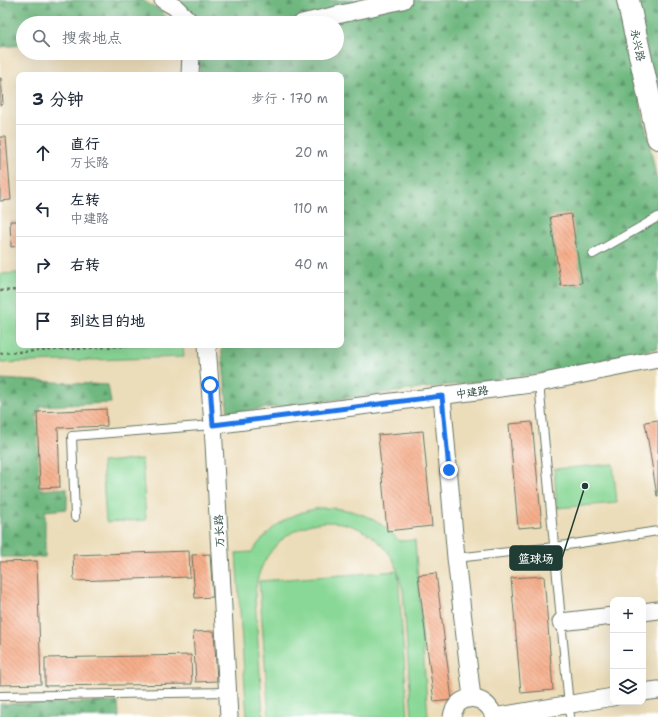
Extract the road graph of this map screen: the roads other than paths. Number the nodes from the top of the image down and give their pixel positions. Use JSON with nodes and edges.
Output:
{"nodes":[{"id":1,"x":163,"y":0,"type":"edge"},
{"id":2,"x":403,"y":0,"type":"edge"},
{"id":3,"x":628,"y":0,"type":"edge"},
{"id":4,"x":184,"y":16,"type":"edge"},
{"id":5,"x":333,"y":16,"type":"edge"},
{"id":6,"x":191,"y":60,"type":"edge"},
{"id":7,"x":190,"y":72,"type":"edge"},
{"id":8,"x":658,"y":138,"type":"edge"},
{"id":9,"x":658,"y":217,"type":"edge"},
{"id":10,"x":593,"y":254,"type":"dead end"},
{"id":11,"x":207,"y":348,"type":"edge"},
{"id":12,"x":658,"y":359,"type":"edge"},
{"id":13,"x":540,"y":383,"type":"junction"},
{"id":14,"x":442,"y":396,"type":"junction"},
{"id":15,"x":213,"y":425,"type":"junction"},
{"id":16,"x":75,"y":518,"type":"dead end"},
{"id":17,"x":658,"y":531,"type":"edge"},
{"id":18,"x":554,"y":547,"type":"junction"},
{"id":19,"x":456,"y":558,"type":"junction"},
{"id":20,"x":658,"y":610,"type":"edge"},
{"id":21,"x":646,"y":612,"type":"edge"},
{"id":22,"x":610,"y":616,"type":"edge"},
{"id":23,"x":561,"y":622,"type":"junction"},
{"id":24,"x":658,"y":690,"type":"edge"},
{"id":25,"x":228,"y":692,"type":"junction"},
{"id":26,"x":646,"y":692,"type":"edge"},
{"id":27,"x":0,"y":696,"type":"edge"},
{"id":28,"x":472,"y":698,"type":"junction"},
{"id":29,"x":610,"y":698,"type":"edge"},
{"id":30,"x":569,"y":711,"type":"edge"},
{"id":31,"x":229,"y":717,"type":"edge"},
{"id":32,"x":452,"y":717,"type":"edge"},
{"id":33,"x":494,"y":717,"type":"edge"}],
"edges":[{"from":1,"to":4,"type":"street"},
{"from":2,"to":5,"type":"street"},
{"from":3,"to":8,"type":"main road","name":"永兴路"},
{"from":6,"to":7,"type":"street"},
{"from":9,"to":10,"type":"lane"},
{"from":11,"to":15,"type":"street","name":"万长路"},
{"from":12,"to":13,"type":"street","name":"中建路"},
{"from":13,"to":14,"type":"street","name":"中建路"},
{"from":13,"to":18,"type":"lane"},
{"from":14,"to":15,"type":"street","name":"中建路"},
{"from":14,"to":19,"type":"street"},
{"from":15,"to":16,"type":"lane"},
{"from":15,"to":25,"type":"street","name":"万长路"},
{"from":17,"to":18,"type":"lane"},
{"from":18,"to":19,"type":"lane"},
{"from":18,"to":23,"type":"lane"},
{"from":19,"to":28,"type":"street"},
{"from":20,"to":21,"type":"street"},
{"from":22,"to":23,"type":"street"},
{"from":23,"to":30,"type":"lane"},
{"from":24,"to":26,"type":"street"},
{"from":25,"to":27,"type":"lane"},
{"from":25,"to":31,"type":"street","name":"万长路"},
{"from":28,"to":32,"type":"street"},
{"from":28,"to":33,"type":"street"},
{"from":29,"to":30,"type":"street"},
{"from":30,"to":33,"type":"street"}]}
